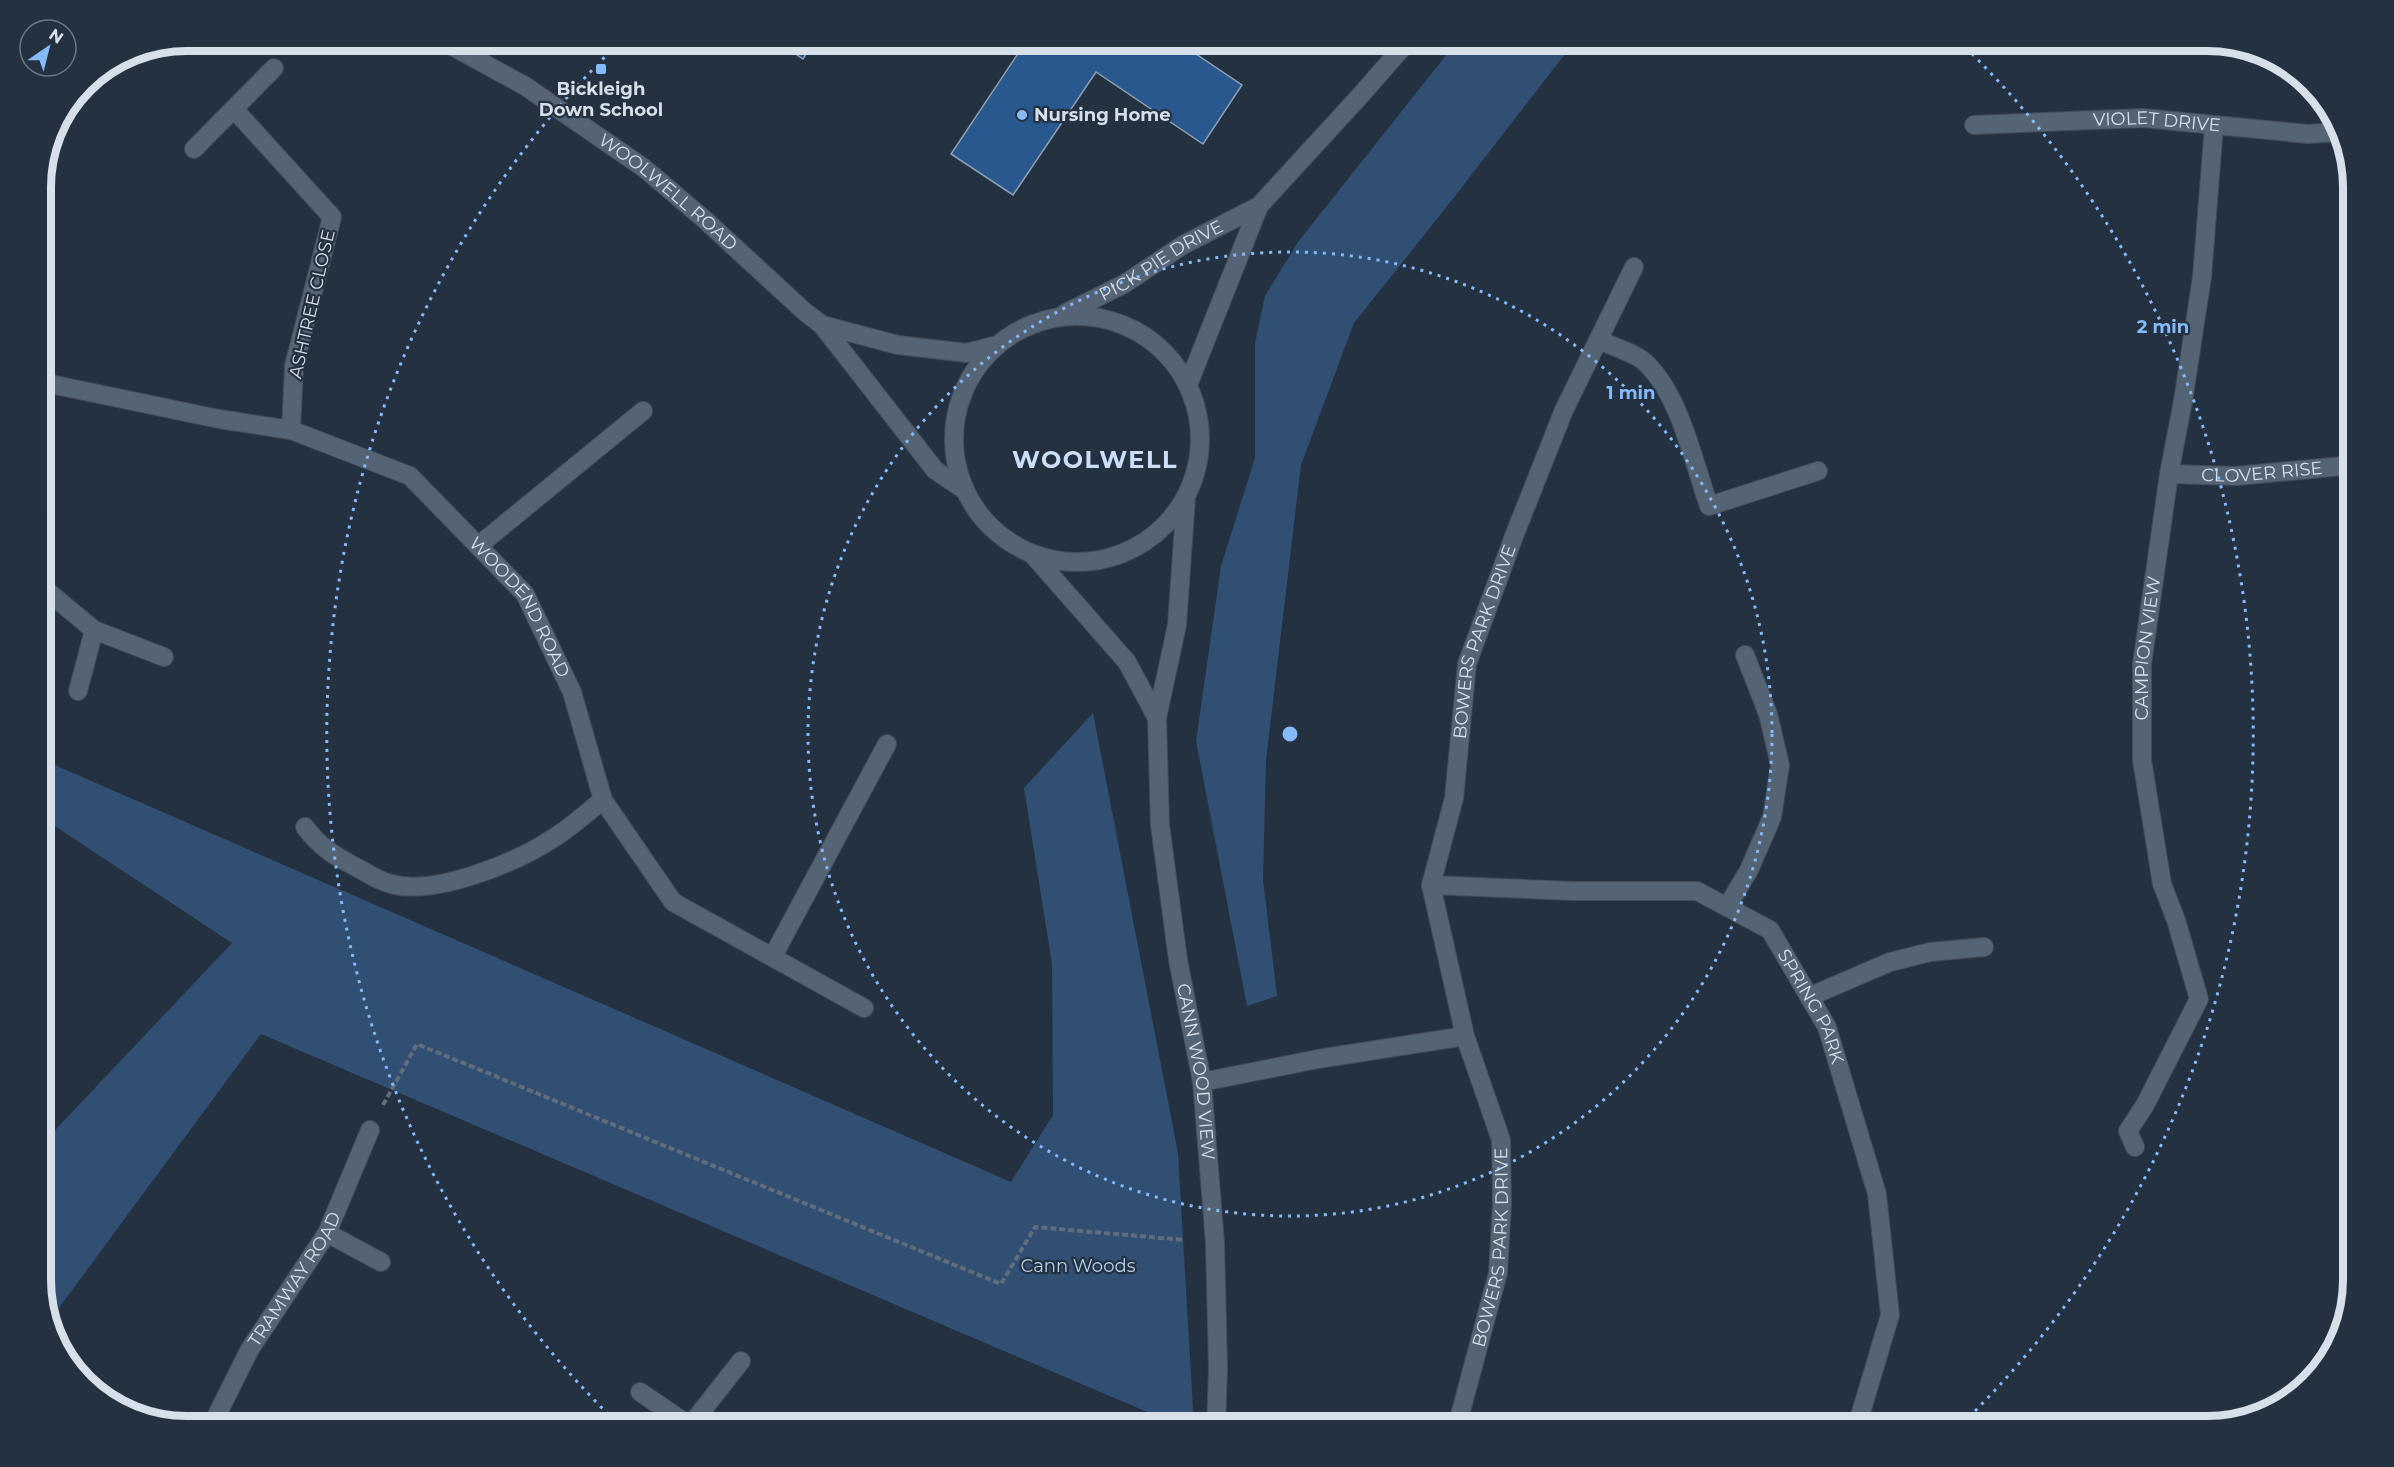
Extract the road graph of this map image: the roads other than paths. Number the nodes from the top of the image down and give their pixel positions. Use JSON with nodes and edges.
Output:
{"nodes":[{"id":1,"x":461,"y":51,"type":"edge"},
{"id":2,"x":1394,"y":51,"type":"edge"},
{"id":3,"x":274,"y":68,"type":"dead end"},
{"id":4,"x":234,"y":109,"type":"junction"},
{"id":5,"x":1974,"y":125,"type":"dead end"},
{"id":6,"x":2214,"y":126,"type":"junction"},
{"id":7,"x":2331,"y":132,"type":"edge"},
{"id":8,"x":194,"y":149,"type":"dead end"},
{"id":9,"x":1259,"y":206,"type":"junction"},
{"id":10,"x":1634,"y":267,"type":"dead end"},
{"id":11,"x":1063,"y":315,"type":"junction"},
{"id":12,"x":822,"y":325,"type":"junction"},
{"id":13,"x":1598,"y":340,"type":"junction"},
{"id":14,"x":993,"y":346,"type":"junction"},
{"id":15,"x":51,"y":385,"type":"edge"},
{"id":16,"x":1188,"y":385,"type":"junction"},
{"id":17,"x":643,"y":411,"type":"dead end"},
{"id":18,"x":291,"y":430,"type":"junction"},
{"id":19,"x":2343,"y":466,"type":"edge"},
{"id":20,"x":1818,"y":471,"type":"dead end"},
{"id":21,"x":2169,"y":474,"type":"junction"},
{"id":22,"x":963,"y":489,"type":"junction"},
{"id":23,"x":1186,"y":498,"type":"junction"},
{"id":24,"x":478,"y":546,"type":"junction"},
{"id":25,"x":1033,"y":555,"type":"junction"},
{"id":26,"x":51,"y":594,"type":"edge"},
{"id":27,"x":94,"y":630,"type":"junction"},
{"id":28,"x":1745,"y":656,"type":"dead end"},
{"id":29,"x":164,"y":657,"type":"dead end"},
{"id":30,"x":78,"y":691,"type":"dead end"},
{"id":31,"x":1157,"y":718,"type":"junction"},
{"id":32,"x":887,"y":744,"type":"dead end"},
{"id":33,"x":603,"y":800,"type":"junction"},
{"id":34,"x":304,"y":827,"type":"dead end"},
{"id":35,"x":1431,"y":885,"type":"junction"},
{"id":36,"x":1727,"y":907,"type":"junction"},
{"id":37,"x":1984,"y":947,"type":"dead end"},
{"id":38,"x":772,"y":956,"type":"junction"},
{"id":39,"x":1810,"y":996,"type":"junction"},
{"id":40,"x":864,"y":1008,"type":"dead end"},
{"id":41,"x":1465,"y":1036,"type":"junction"},
{"id":42,"x":1202,"y":1082,"type":"junction"},
{"id":43,"x":370,"y":1130,"type":"road end"},
{"id":44,"x":2135,"y":1147,"type":"dead end"},
{"id":45,"x":327,"y":1233,"type":"junction"},
{"id":46,"x":381,"y":1262,"type":"dead end"},
{"id":47,"x":741,"y":1361,"type":"dead end"},
{"id":48,"x":640,"y":1392,"type":"dead end"},
{"id":49,"x":217,"y":1416,"type":"edge"},
{"id":50,"x":675,"y":1416,"type":"edge"},
{"id":51,"x":698,"y":1416,"type":"edge"},
{"id":52,"x":1216,"y":1416,"type":"edge"},
{"id":53,"x":1460,"y":1416,"type":"edge"},
{"id":54,"x":1860,"y":1416,"type":"edge"}],
"edges":[{"from":1,"to":12,"type":"street","name":"WOOLWELL ROAD"},
{"from":2,"to":9,"type":"street","name":"PICK PIE DRIVE"},
{"from":3,"to":4,"type":"street"},
{"from":4,"to":8,"type":"street"},
{"from":4,"to":18,"type":"street","name":"ASHTREE CLOSE"},
{"from":5,"to":6,"type":"street","name":"VIOLET DRIVE"},
{"from":6,"to":7,"type":"street","name":"VIOLET DRIVE"},
{"from":6,"to":21,"type":"street","name":"CAMPION VIEW"},
{"from":9,"to":11,"type":"street","name":"PICK PIE DRIVE"},
{"from":9,"to":16,"type":"street","name":"PICK PIE DRIVE"},
{"from":10,"to":13,"type":"street","name":"BOWERS PARK DRIVE"},
{"from":11,"to":14,"type":"street"},
{"from":11,"to":16,"type":"street"},
{"from":12,"to":14,"type":"street","name":"WOOLWELL ROAD"},
{"from":12,"to":22,"type":"street","name":"WOOLWELL ROAD"},
{"from":13,"to":20,"type":"street"},
{"from":13,"to":35,"type":"street","name":"BOWERS PARK DRIVE"},
{"from":14,"to":22,"type":"street"},
{"from":15,"to":18,"type":"street","name":"WOODEND ROAD"},
{"from":16,"to":23,"type":"street"},
{"from":17,"to":24,"type":"street"},
{"from":18,"to":24,"type":"street","name":"WOODEND ROAD"},
{"from":19,"to":21,"type":"street","name":"CLOVER RISE"},
{"from":21,"to":44,"type":"street","name":"CAMPION VIEW"},
{"from":22,"to":25,"type":"street"},
{"from":23,"to":25,"type":"street"},
{"from":23,"to":31,"type":"street","name":"CANN WOOD VIEW"},
{"from":24,"to":33,"type":"street","name":"WOODEND ROAD"},
{"from":25,"to":31,"type":"street","name":"CANN WOOD VIEW"},
{"from":26,"to":27,"type":"street"},
{"from":27,"to":29,"type":"street"},
{"from":27,"to":30,"type":"street"},
{"from":28,"to":36,"type":"street"},
{"from":31,"to":42,"type":"street","name":"CANN WOOD VIEW"},
{"from":32,"to":38,"type":"street"},
{"from":33,"to":34,"type":"street"},
{"from":33,"to":38,"type":"street","name":"WOODEND ROAD"},
{"from":35,"to":36,"type":"street","name":"SPRING PARK"},
{"from":35,"to":41,"type":"street","name":"BOWERS PARK DRIVE"},
{"from":36,"to":39,"type":"street","name":"SPRING PARK"},
{"from":37,"to":39,"type":"street"},
{"from":38,"to":40,"type":"street","name":"WOODEND ROAD"},
{"from":39,"to":54,"type":"street","name":"SPRING PARK"},
{"from":41,"to":42,"type":"street"},
{"from":41,"to":53,"type":"street","name":"BOWERS PARK DRIVE"},
{"from":42,"to":52,"type":"street","name":"CANN WOOD VIEW"},
{"from":43,"to":45,"type":"street","name":"TRAMWAY ROAD"},
{"from":45,"to":46,"type":"street"},
{"from":45,"to":49,"type":"street","name":"TRAMWAY ROAD"},
{"from":47,"to":51,"type":"street"},
{"from":48,"to":50,"type":"street"}]}
